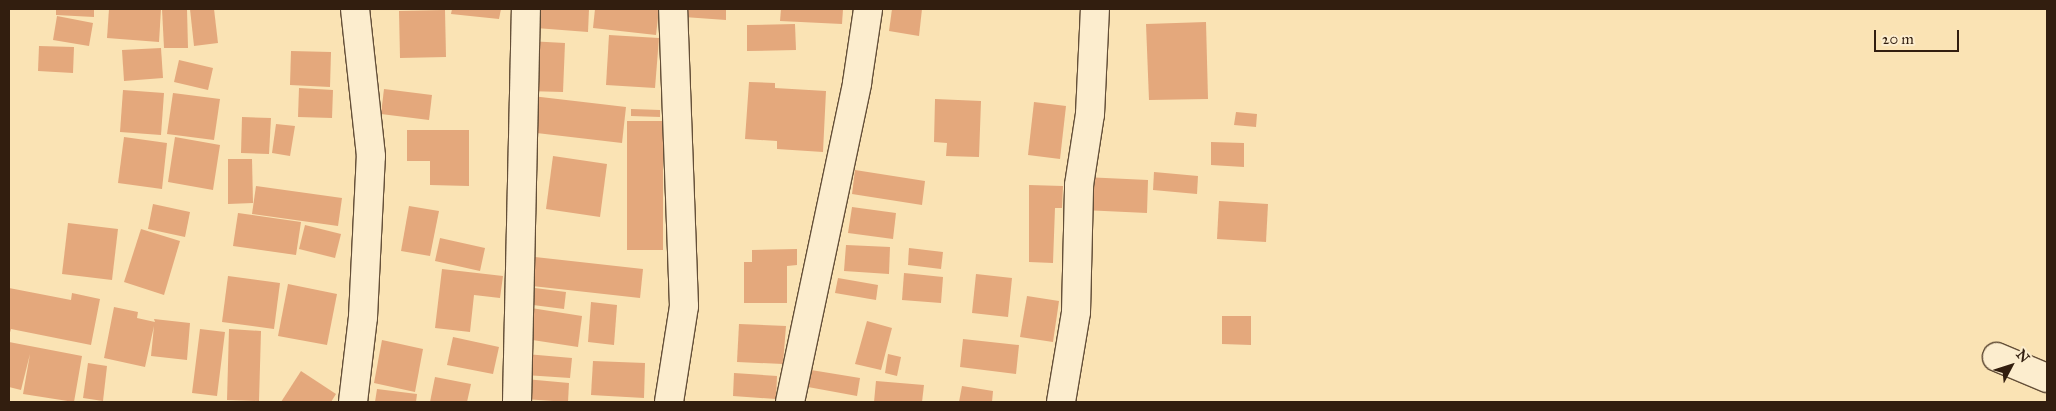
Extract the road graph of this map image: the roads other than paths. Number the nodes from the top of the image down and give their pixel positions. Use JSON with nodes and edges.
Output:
{"nodes":[{"id":1,"x":355,"y":9,"type":"edge"},
{"id":2,"x":526,"y":9,"type":"edge"},
{"id":3,"x":673,"y":9,"type":"edge"},
{"id":4,"x":868,"y":9,"type":"edge"},
{"id":5,"x":1095,"y":9,"type":"edge"},
{"id":6,"x":1998,"y":357,"type":"dead end"},
{"id":7,"x":2047,"y":378,"type":"edge"},
{"id":8,"x":354,"y":402,"type":"edge"},
{"id":9,"x":517,"y":402,"type":"edge"},
{"id":10,"x":669,"y":402,"type":"edge"},
{"id":11,"x":790,"y":402,"type":"edge"},
{"id":12,"x":1061,"y":402,"type":"edge"}],
"edges":[{"from":1,"to":8,"type":"street"},
{"from":2,"to":9,"type":"street"},
{"from":3,"to":10,"type":"street"},
{"from":4,"to":11,"type":"street"},
{"from":5,"to":12,"type":"street"},
{"from":6,"to":7,"type":"street"}]}
